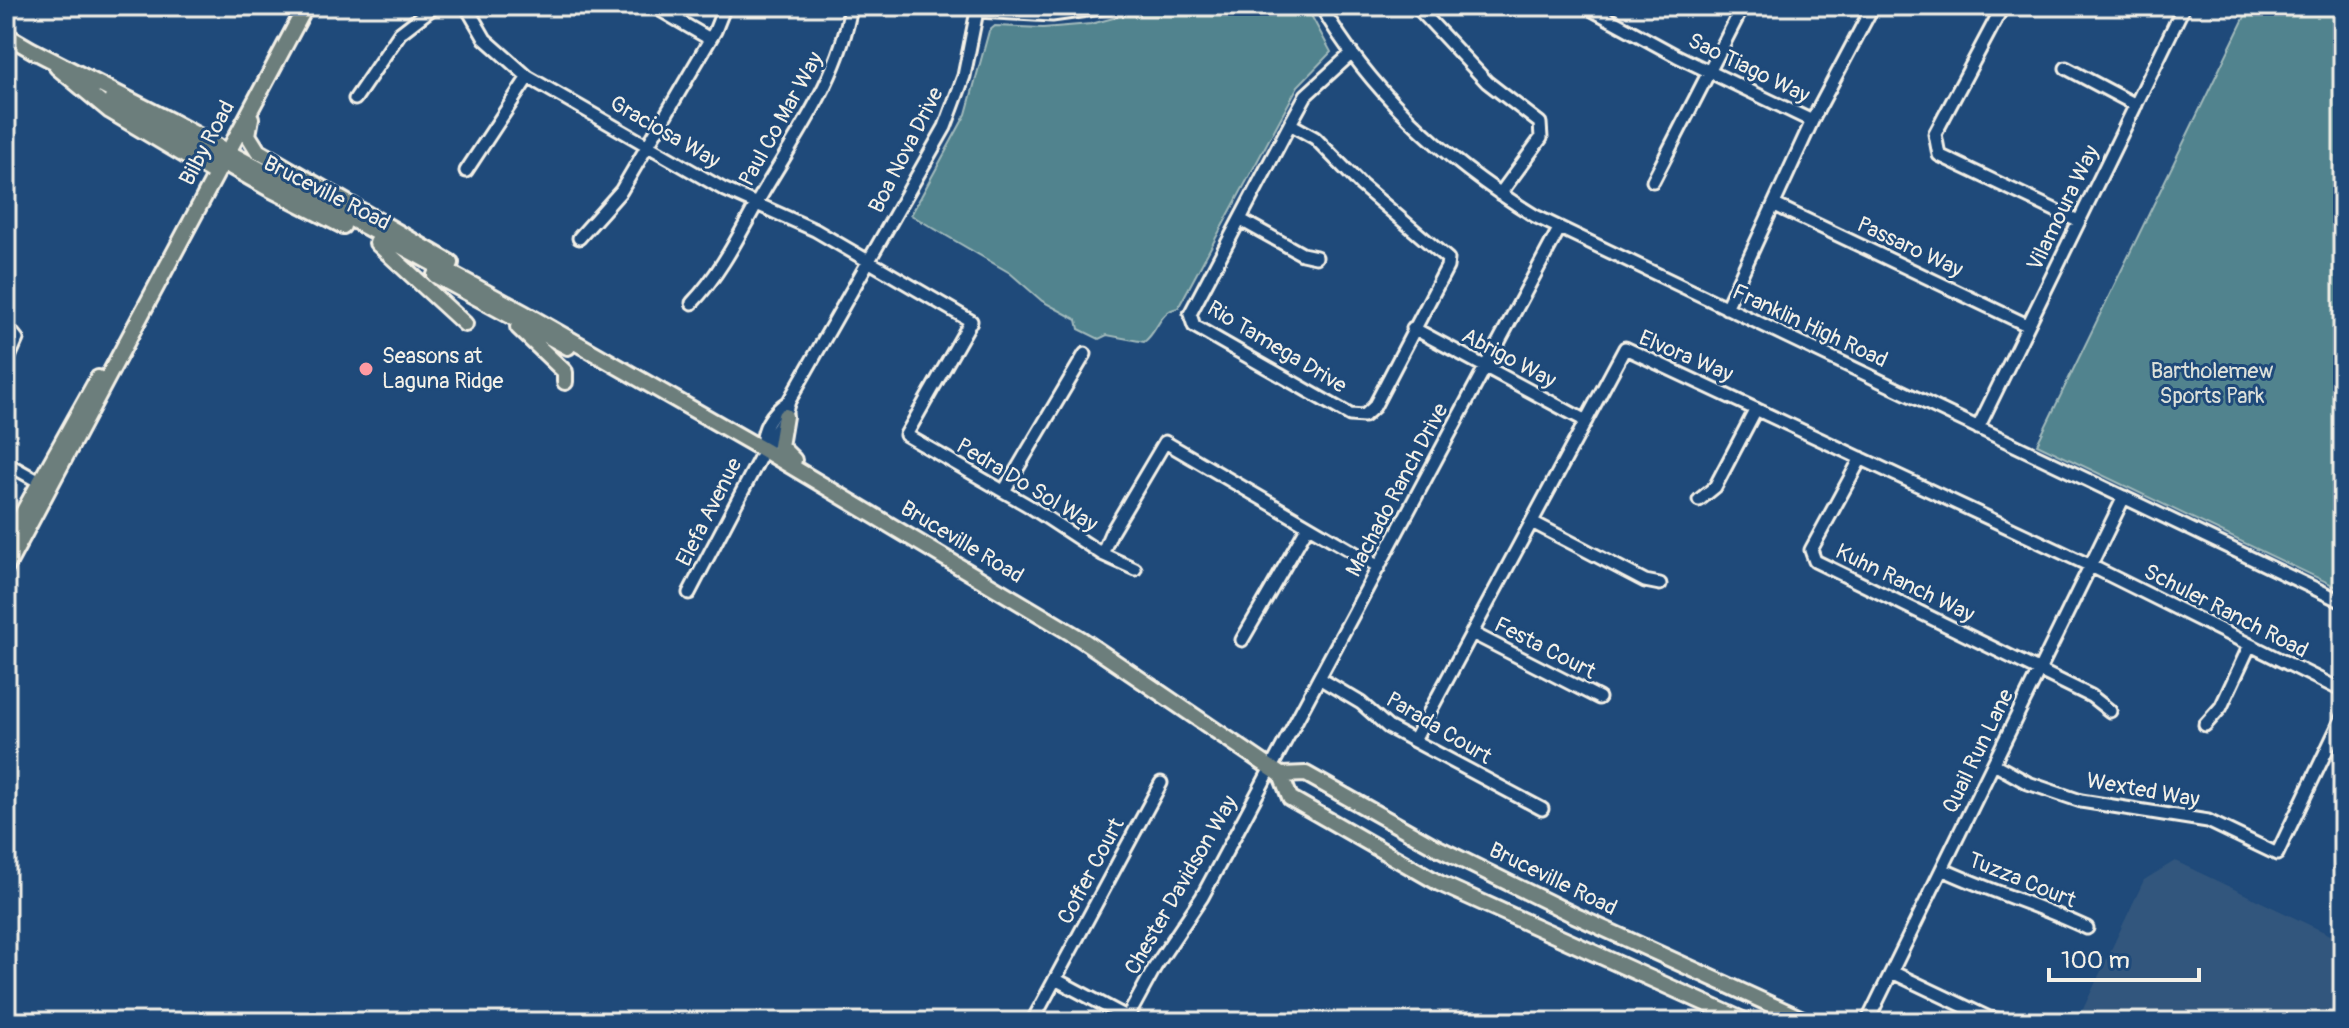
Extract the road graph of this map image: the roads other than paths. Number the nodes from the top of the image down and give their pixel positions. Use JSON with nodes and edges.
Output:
{"nodes":[{"id":1,"x":306,"y":6,"type":"edge"},
{"id":2,"x":435,"y":6,"type":"edge"},
{"id":3,"x":466,"y":6,"type":"edge"},
{"id":4,"x":653,"y":6,"type":"edge"},
{"id":5,"x":725,"y":6,"type":"edge"},
{"id":6,"x":851,"y":6,"type":"edge"},
{"id":7,"x":1321,"y":6,"type":"edge"},
{"id":8,"x":1416,"y":6,"type":"edge"},
{"id":9,"x":1585,"y":6,"type":"edge"},
{"id":10,"x":1615,"y":6,"type":"edge"},
{"id":11,"x":1743,"y":6,"type":"edge"},
{"id":12,"x":1873,"y":6,"type":"edge"},
{"id":13,"x":2003,"y":6,"type":"edge"},
{"id":14,"x":2184,"y":6,"type":"edge"},
{"id":15,"x":1111,"y":7,"type":"edge"},
{"id":16,"x":977,"y":9,"type":"edge"},
{"id":17,"x":1607,"y":20,"type":"junction"},
{"id":18,"x":6,"y":35,"type":"edge"},
{"id":19,"x":710,"y":39,"type":"junction"},
{"id":20,"x":30,"y":49,"type":"junction"},
{"id":21,"x":1352,"y":53,"type":"junction"},
{"id":22,"x":2066,"y":68,"type":"dead end"},
{"id":23,"x":1708,"y":71,"type":"junction"},
{"id":24,"x":528,"y":77,"type":"junction"},
{"id":25,"x":256,"y":99,"type":"junction"},
{"id":26,"x":355,"y":99,"type":"dead end"},
{"id":27,"x":2136,"y":105,"type":"junction"},
{"id":28,"x":1812,"y":121,"type":"junction"},
{"id":29,"x":1290,"y":124,"type":"junction"},
{"id":30,"x":648,"y":146,"type":"junction"},
{"id":31,"x":222,"y":163,"type":"junction"},
{"id":32,"x":466,"y":171,"type":"dead end"},
{"id":33,"x":1653,"y":181,"type":"dead end"},
{"id":34,"x":1500,"y":194,"type":"junction"},
{"id":35,"x":757,"y":204,"type":"junction"},
{"id":36,"x":1775,"y":205,"type":"junction"},
{"id":37,"x":1241,"y":220,"type":"junction"},
{"id":38,"x":2078,"y":221,"type":"junction"},
{"id":39,"x":1559,"y":229,"type":"junction"},
{"id":40,"x":579,"y":238,"type":"dead end"},
{"id":41,"x":377,"y":243,"type":"junction"},
{"id":42,"x":1316,"y":257,"type":"dead end"},
{"id":43,"x":869,"y":261,"type":"junction"},
{"id":44,"x":484,"y":291,"type":"junction"},
{"id":45,"x":692,"y":303,"type":"dead end"},
{"id":46,"x":1726,"y":308,"type":"junction"},
{"id":47,"x":503,"y":313,"type":"junction"},
{"id":48,"x":465,"y":324,"type":"dead end"},
{"id":49,"x":6,"y":325,"type":"edge"},
{"id":50,"x":2027,"y":325,"type":"junction"},
{"id":51,"x":1413,"y":328,"type":"junction"},
{"id":52,"x":1085,"y":354,"type":"dead end"},
{"id":53,"x":6,"y":364,"type":"edge"},
{"id":54,"x":610,"y":364,"type":"junction"},
{"id":55,"x":1485,"y":368,"type":"junction"},
{"id":56,"x":565,"y":382,"type":"dead end"},
{"id":57,"x":787,"y":408,"type":"junction"},
{"id":58,"x":1756,"y":409,"type":"junction"},
{"id":59,"x":1586,"y":421,"type":"junction"},
{"id":60,"x":1978,"y":428,"type":"junction"},
{"id":61,"x":764,"y":450,"type":"junction"},
{"id":62,"x":1861,"y":458,"type":"junction"},
{"id":63,"x":6,"y":463,"type":"edge"},
{"id":64,"x":803,"y":473,"type":"junction"},
{"id":65,"x":44,"y":484,"type":"junction"},
{"id":66,"x":1004,"y":491,"type":"junction"},
{"id":67,"x":2124,"y":497,"type":"junction"},
{"id":68,"x":1699,"y":500,"type":"dead end"},
{"id":69,"x":1532,"y":522,"type":"junction"},
{"id":70,"x":1308,"y":526,"type":"junction"},
{"id":71,"x":6,"y":543,"type":"edge"},
{"id":72,"x":1102,"y":554,"type":"junction"},
{"id":73,"x":2091,"y":566,"type":"junction"},
{"id":74,"x":1379,"y":567,"type":"junction"},
{"id":75,"x":6,"y":568,"type":"edge"},
{"id":76,"x":1135,"y":569,"type":"dead end"},
{"id":77,"x":1660,"y":584,"type":"dead end"},
{"id":78,"x":689,"y":593,"type":"dead end"},
{"id":79,"x":2343,"y":602,"type":"edge"},
{"id":80,"x":1472,"y":633,"type":"junction"},
{"id":81,"x":1242,"y":640,"type":"dead end"},
{"id":82,"x":2249,"y":647,"type":"junction"},
{"id":83,"x":2040,"y":670,"type":"junction"},
{"id":84,"x":1319,"y":678,"type":"junction"},
{"id":85,"x":2343,"y":691,"type":"edge"},
{"id":86,"x":1599,"y":698,"type":"dead end"},
{"id":87,"x":2110,"y":711,"type":"dead end"},
{"id":88,"x":2343,"y":716,"type":"edge"},
{"id":89,"x":2205,"y":725,"type":"dead end"},
{"id":90,"x":1414,"y":741,"type":"junction"},
{"id":91,"x":1994,"y":764,"type":"junction"},
{"id":92,"x":1276,"y":772,"type":"junction"},
{"id":93,"x":1161,"y":783,"type":"dead end"},
{"id":94,"x":1542,"y":809,"type":"dead end"},
{"id":95,"x":1942,"y":869,"type":"junction"},
{"id":96,"x":2087,"y":928,"type":"dead end"},
{"id":97,"x":1892,"y":972,"type":"junction"},
{"id":98,"x":1055,"y":979,"type":"junction"},
{"id":99,"x":2003,"y":1020,"type":"dead end"},
{"id":100,"x":1130,"y":1021,"type":"edge"},
{"id":101,"x":1032,"y":1022,"type":"edge"},
{"id":102,"x":1747,"y":1022,"type":"edge"},
{"id":103,"x":1809,"y":1022,"type":"edge"},
{"id":104,"x":1867,"y":1022,"type":"edge"}],
"edges":[{"from":1,"to":25,"type":"main road","name":"Bilby Road"},
{"from":2,"to":26,"type":"street"},
{"from":3,"to":24,"type":"street","name":"Graciosa Way"},
{"from":4,"to":19,"type":"street"},
{"from":5,"to":19,"type":"street"},
{"from":6,"to":35,"type":"street","name":"Paul Co Mar Way"},
{"from":7,"to":21,"type":"street","name":"Franklin High Road"},
{"from":8,"to":34,"type":"street"},
{"from":9,"to":17,"type":"street","name":"Sao Tiago Way"},
{"from":10,"to":17,"type":"street"},
{"from":11,"to":23,"type":"street"},
{"from":12,"to":28,"type":"street"},
{"from":13,"to":38,"type":"street"},
{"from":14,"to":27,"type":"street","name":"Vilamoura Way"},
{"from":15,"to":16,"type":"street"},
{"from":16,"to":43,"type":"street","name":"Boa Nova Drive"},
{"from":17,"to":23,"type":"street","name":"Sao Tiago Way"},
{"from":18,"to":20,"type":"main road","name":"Bruceville Road"},
{"from":19,"to":30,"type":"street"},
{"from":20,"to":31,"type":"main road","name":"Bruceville Road"},
{"from":20,"to":31,"type":"main road","name":"Bruceville Road"},
{"from":21,"to":29,"type":"street","name":"Rio Tamega Drive"},
{"from":21,"to":34,"type":"street","name":"Franklin High Road"},
{"from":22,"to":27,"type":"street"},
{"from":23,"to":28,"type":"street","name":"Sao Tiago Way"},
{"from":23,"to":33,"type":"street"},
{"from":24,"to":30,"type":"street","name":"Graciosa Way"},
{"from":24,"to":32,"type":"street"},
{"from":25,"to":31,"type":"main road","name":"Bilby Road"},
{"from":25,"to":44,"type":"main road"},
{"from":27,"to":38,"type":"street","name":"Vilamoura Way"},
{"from":28,"to":36,"type":"street"},
{"from":29,"to":37,"type":"street","name":"Rio Tamega Drive"},
{"from":29,"to":51,"type":"street","name":"Rio Tamega Drive"},
{"from":30,"to":35,"type":"street","name":"Graciosa Way"},
{"from":30,"to":40,"type":"street"},
{"from":31,"to":41,"type":"main road","name":"Bruceville Road"},
{"from":31,"to":44,"type":"main road","name":"Bruceville Road"},
{"from":31,"to":65,"type":"main road","name":"Bilby Road"},
{"from":34,"to":39,"type":"street","name":"Franklin High Road"},
{"from":35,"to":43,"type":"street","name":"Graciosa Way"},
{"from":35,"to":45,"type":"street","name":"Paul Co Mar Way"},
{"from":36,"to":46,"type":"street"},
{"from":36,"to":50,"type":"street","name":"Passaro Way"},
{"from":37,"to":42,"type":"street"},
{"from":37,"to":51,"type":"street","name":"Rio Tamega Drive"},
{"from":38,"to":50,"type":"street","name":"Vilamoura Way"},
{"from":39,"to":46,"type":"street","name":"Franklin High Road"},
{"from":39,"to":55,"type":"street","name":"Machado Ranch Drive"},
{"from":41,"to":47,"type":"main road","name":"Bruceville Road"},
{"from":41,"to":48,"type":"main road"},
{"from":43,"to":57,"type":"street","name":"Elefa Avenue"},
{"from":43,"to":66,"type":"street","name":"Pedra Do Sol Way"},
{"from":44,"to":54,"type":"main road","name":"Bruceville Road"},
{"from":46,"to":60,"type":"street","name":"Franklin High Road"},
{"from":47,"to":54,"type":"main road","name":"Bruceville Road"},
{"from":47,"to":56,"type":"main road"},
{"from":49,"to":53,"type":"street"},
{"from":50,"to":60,"type":"street","name":"Vilamoura Way"},
{"from":51,"to":55,"type":"street","name":"Abrigo Way"},
{"from":52,"to":66,"type":"street"},
{"from":54,"to":61,"type":"main road","name":"Bruceville Road"},
{"from":55,"to":59,"type":"street","name":"Abrigo Way"},
{"from":55,"to":74,"type":"street","name":"Machado Ranch Drive"},
{"from":57,"to":61,"type":"street","name":"Elefa Avenue"},
{"from":57,"to":64,"type":"main road"},
{"from":58,"to":59,"type":"street","name":"Elvora Way"},
{"from":58,"to":62,"type":"street","name":"Elvora Way"},
{"from":58,"to":68,"type":"street"},
{"from":59,"to":69,"type":"street","name":"Elvora Way"},
{"from":60,"to":67,"type":"street","name":"Franklin High Road"},
{"from":61,"to":64,"type":"main road","name":"Bruceville Road"},
{"from":61,"to":78,"type":"street","name":"Elefa Avenue"},
{"from":62,"to":73,"type":"street","name":"Elvora Way"},
{"from":62,"to":83,"type":"street","name":"Kuhn Ranch Way"},
{"from":63,"to":65,"type":"street"},
{"from":64,"to":92,"type":"main road","name":"Bruceville Road"},
{"from":65,"to":71,"type":"main road","name":"Bilby Road"},
{"from":65,"to":75,"type":"main road","name":"Bilby Road"},
{"from":66,"to":72,"type":"street","name":"Pedra Do Sol Way"},
{"from":67,"to":73,"type":"street","name":"Quail Run Lane"},
{"from":67,"to":79,"type":"street","name":"Franklin High Road"},
{"from":69,"to":77,"type":"street"},
{"from":69,"to":80,"type":"street","name":"Elvora Way"},
{"from":70,"to":72,"type":"street","name":"Pedra Do Sol Way"},
{"from":70,"to":74,"type":"street","name":"Pedra Do Sol Way"},
{"from":70,"to":81,"type":"street"},
{"from":72,"to":76,"type":"street"},
{"from":73,"to":82,"type":"street","name":"Schuler Ranch Road"},
{"from":73,"to":83,"type":"street","name":"Quail Run Lane"},
{"from":74,"to":84,"type":"street","name":"Machado Ranch Drive"},
{"from":80,"to":86,"type":"street","name":"Festa Court"},
{"from":80,"to":90,"type":"street","name":"Elvora Way"},
{"from":82,"to":85,"type":"street","name":"Schuler Ranch Road"},
{"from":82,"to":89,"type":"street"},
{"from":83,"to":87,"type":"street","name":"Kuhn Ranch Way"},
{"from":83,"to":91,"type":"street","name":"Quail Run Lane"},
{"from":84,"to":90,"type":"street","name":"Parada Court"},
{"from":84,"to":92,"type":"street","name":"Machado Ranch Drive"},
{"from":88,"to":91,"type":"street","name":"Wexted Way"},
{"from":90,"to":94,"type":"street","name":"Parada Court"},
{"from":91,"to":95,"type":"street","name":"Quail Run Lane"},
{"from":92,"to":100,"type":"street","name":"Chester Davidson Way"},
{"from":92,"to":102,"type":"main road","name":"Bruceville Road"},
{"from":92,"to":103,"type":"main road","name":"Bruceville Road"},
{"from":93,"to":98,"type":"street","name":"Coffer Court"},
{"from":95,"to":96,"type":"street","name":"Tuzza Court"},
{"from":95,"to":97,"type":"street","name":"Quail Run Lane"},
{"from":97,"to":99,"type":"street"},
{"from":97,"to":104,"type":"street","name":"Quail Run Lane"},
{"from":98,"to":100,"type":"street"},
{"from":98,"to":101,"type":"street","name":"Coffer Court"}]}
